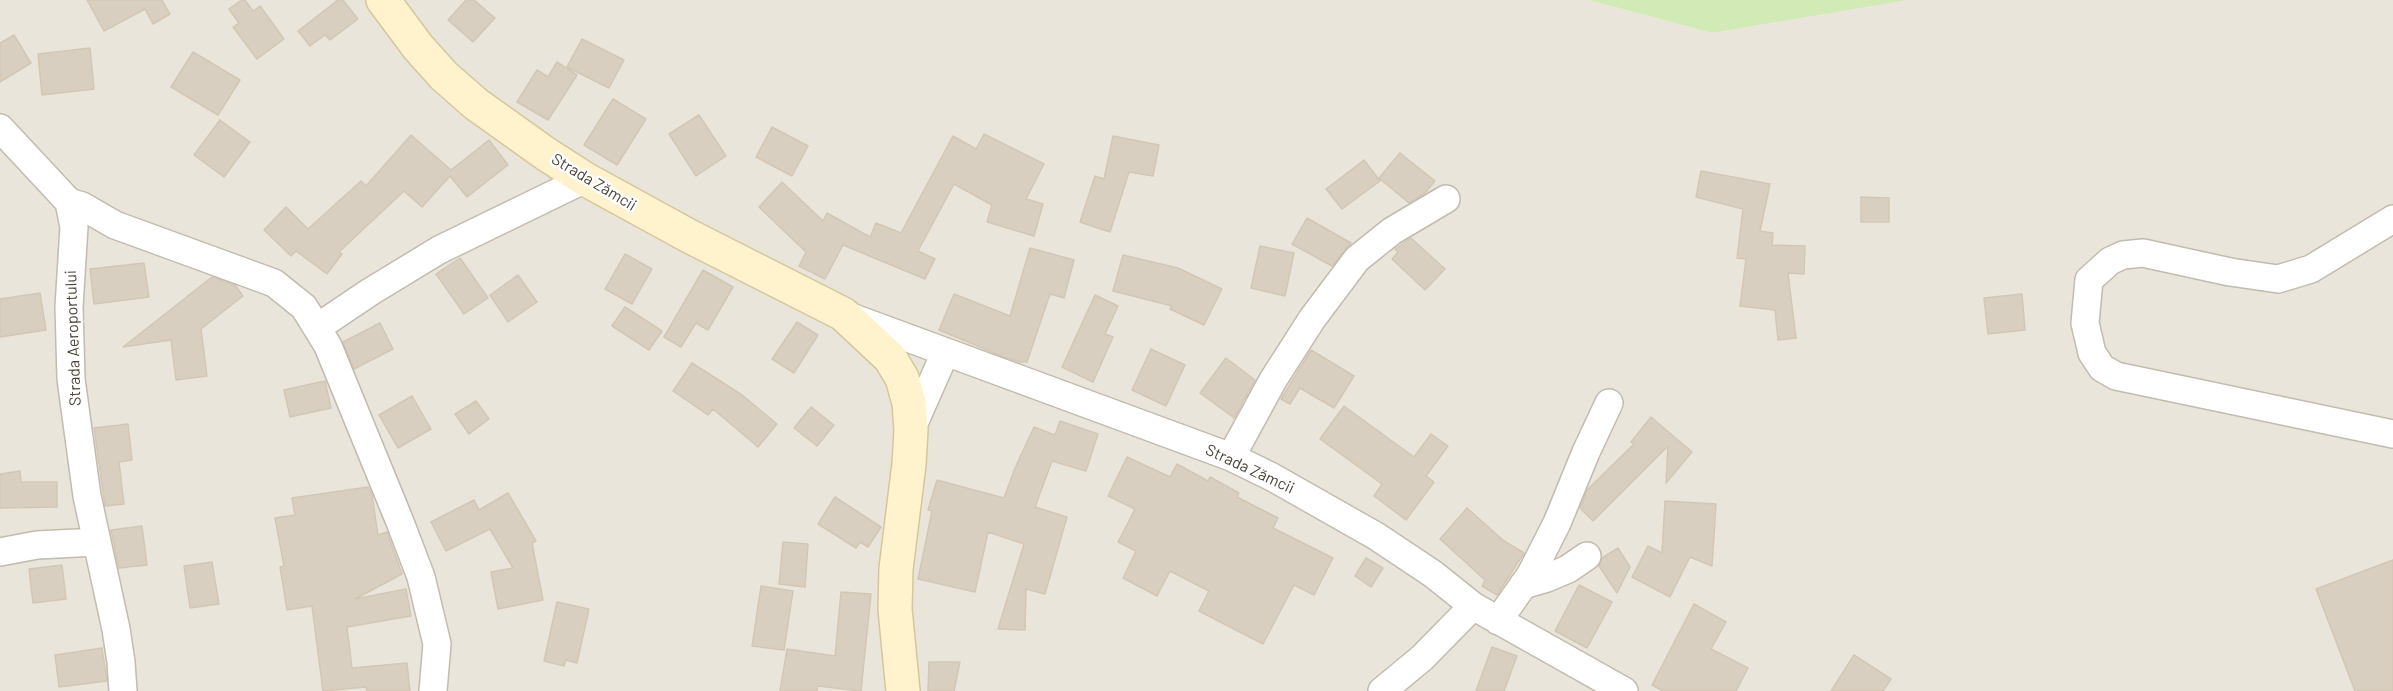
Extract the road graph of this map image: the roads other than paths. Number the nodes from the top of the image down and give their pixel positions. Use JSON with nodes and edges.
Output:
{"nodes":[{"id":1,"x":383,"y":0,"type":"edge"},
{"id":2,"x":0,"y":128,"type":"edge"},
{"id":3,"x":585,"y":179,"type":"junction"},
{"id":4,"x":1446,"y":199,"type":"dead end"},
{"id":5,"x":69,"y":202,"type":"junction"},
{"id":6,"x":2393,"y":219,"type":"edge"},
{"id":7,"x":843,"y":314,"type":"junction"},
{"id":8,"x":318,"y":327,"type":"junction"},
{"id":9,"x":945,"y":353,"type":"junction"},
{"id":10,"x":1609,"y":404,"type":"dead end"},
{"id":11,"x":911,"y":430,"type":"junction"},
{"id":12,"x":2393,"y":434,"type":"edge"},
{"id":13,"x":1231,"y":457,"type":"junction"},
{"id":14,"x":97,"y":542,"type":"junction"},
{"id":15,"x":0,"y":552,"type":"edge"},
{"id":16,"x":1587,"y":556,"type":"dead end"},
{"id":17,"x":1523,"y":585,"type":"junction"},
{"id":18,"x":1473,"y":606,"type":"junction"},
{"id":19,"x":1497,"y":621,"type":"junction"},
{"id":20,"x":123,"y":691,"type":"edge"},
{"id":21,"x":433,"y":691,"type":"edge"},
{"id":22,"x":903,"y":691,"type":"edge"},
{"id":23,"x":1382,"y":691,"type":"edge"},
{"id":24,"x":1624,"y":691,"type":"edge"}],
"edges":[{"from":1,"to":3,"type":"main road","name":"Strada Zămcii"},
{"from":2,"to":5,"type":"street"},
{"from":3,"to":7,"type":"main road","name":"Strada Zămcii"},
{"from":3,"to":8,"type":"street"},
{"from":4,"to":13,"type":"street"},
{"from":5,"to":8,"type":"street"},
{"from":5,"to":14,"type":"street","name":"Strada Aeroportului"},
{"from":6,"to":12,"type":"street"},
{"from":7,"to":9,"type":"street","name":"Strada Zămcii"},
{"from":7,"to":11,"type":"main road","name":"Strada Zămcii"},
{"from":8,"to":21,"type":"street"},
{"from":9,"to":11,"type":"street"},
{"from":9,"to":13,"type":"street","name":"Strada Zămcii"},
{"from":10,"to":17,"type":"street"},
{"from":11,"to":22,"type":"main road","name":"Strada Zămcii"},
{"from":13,"to":18,"type":"street","name":"Strada Zămcii"},
{"from":14,"to":15,"type":"street"},
{"from":14,"to":20,"type":"street","name":"Strada Aeroportului"},
{"from":16,"to":17,"type":"street"},
{"from":17,"to":19,"type":"street"},
{"from":18,"to":19,"type":"street","name":"Strada Zămcii"},
{"from":18,"to":23,"type":"street"},
{"from":19,"to":24,"type":"street","name":"Strada Zămcii"}]}
